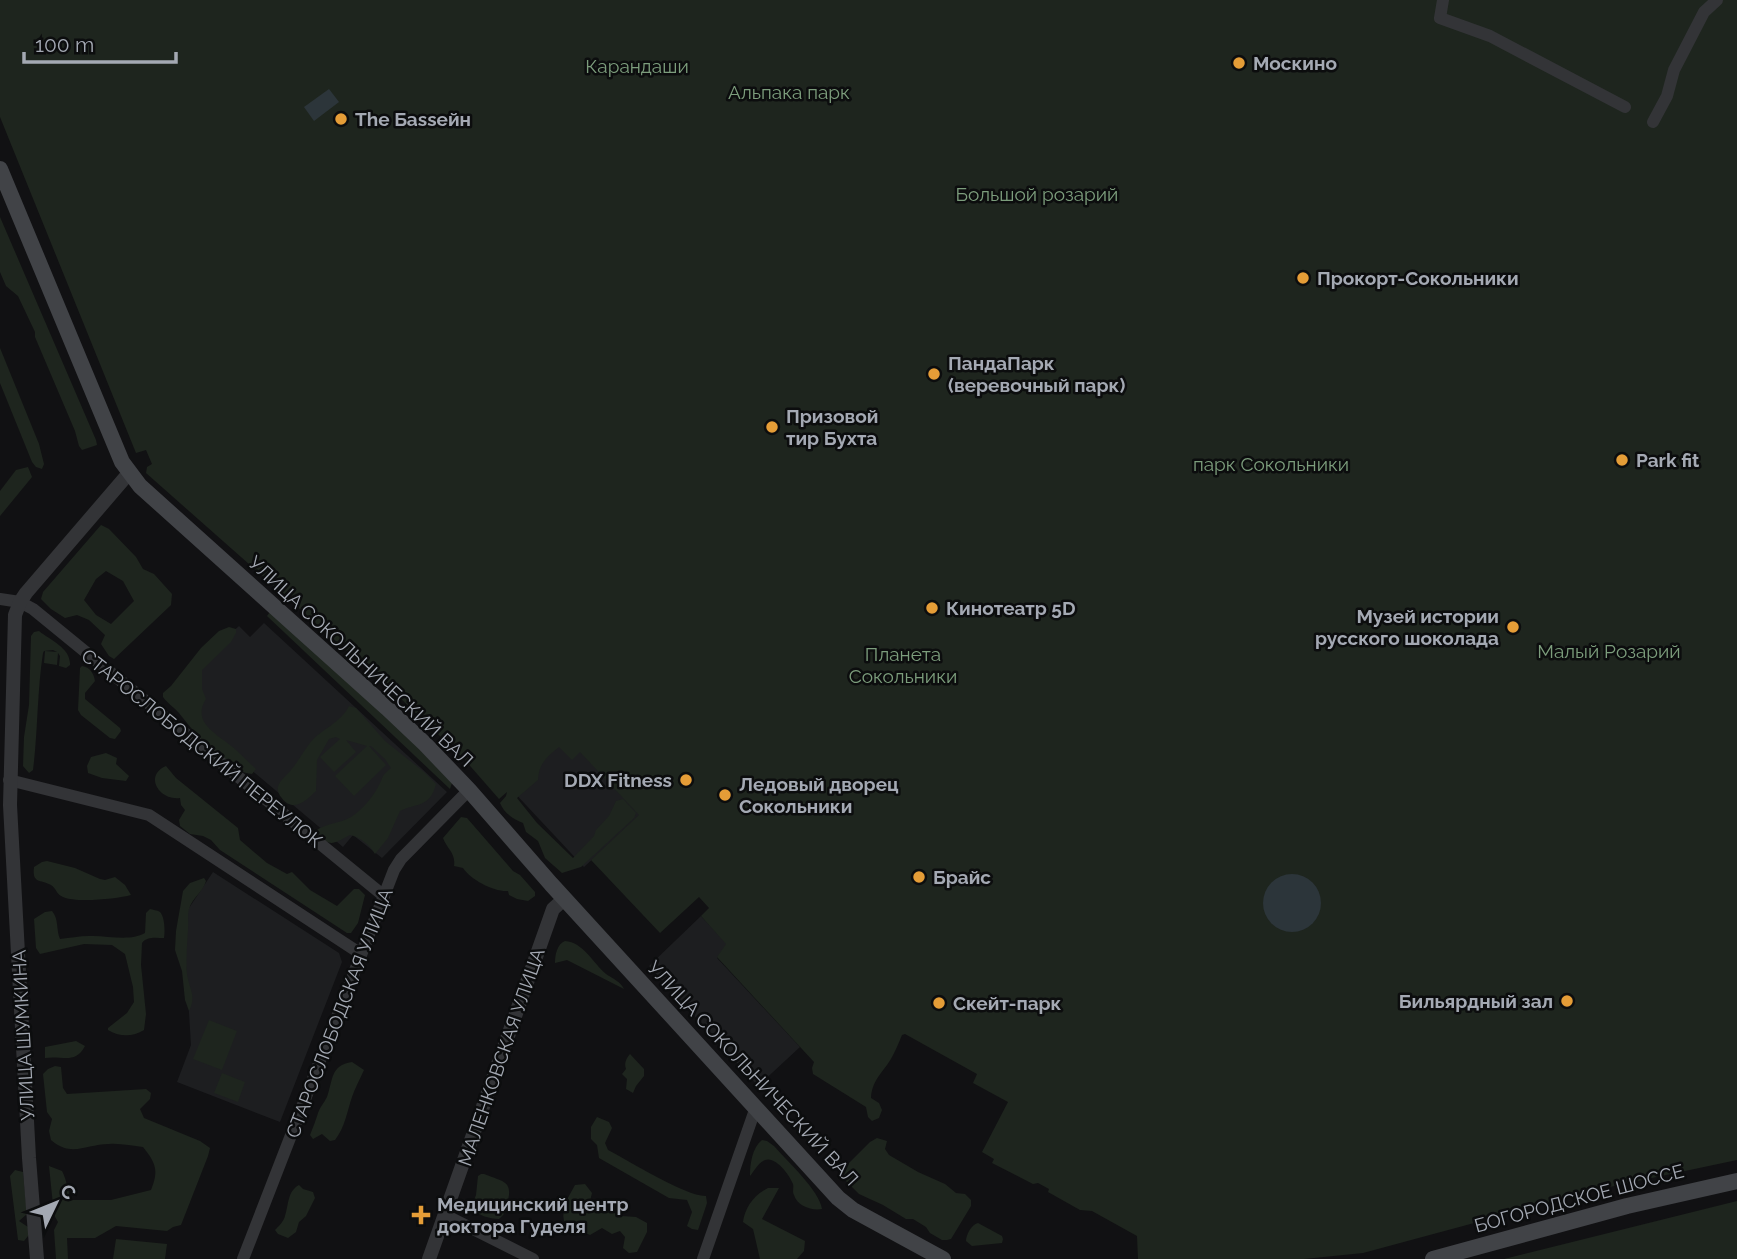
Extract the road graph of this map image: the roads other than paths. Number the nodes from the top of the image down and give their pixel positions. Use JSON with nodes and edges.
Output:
{"nodes":[{"id":1,"x":1443,"y":0,"type":"edge"},
{"id":2,"x":1717,"y":0,"type":"edge"},
{"id":3,"x":1625,"y":107,"type":"dead end"},
{"id":4,"x":1653,"y":122,"type":"dead end"},
{"id":5,"x":0,"y":170,"type":"edge"},
{"id":6,"x":129,"y":473,"type":"junction"},
{"id":7,"x":0,"y":599,"type":"edge"},
{"id":8,"x":20,"y":603,"type":"junction"},
{"id":9,"x":5,"y":779,"type":"edge"},
{"id":10,"x":470,"y":790,"type":"junction"},
{"id":11,"x":384,"y":896,"type":"junction"},
{"id":12,"x":564,"y":898,"type":"junction"},
{"id":13,"x":361,"y":954,"type":"junction"},
{"id":14,"x":755,"y":1107,"type":"junction"},
{"id":15,"x":1737,"y":1181,"type":"edge"},
{"id":16,"x":445,"y":1214,"type":"junction"},
{"id":17,"x":37,"y":1259,"type":"edge"},
{"id":18,"x":243,"y":1259,"type":"edge"},
{"id":19,"x":429,"y":1259,"type":"edge"},
{"id":20,"x":533,"y":1259,"type":"edge"},
{"id":21,"x":703,"y":1259,"type":"edge"},
{"id":22,"x":943,"y":1259,"type":"edge"},
{"id":23,"x":1433,"y":1259,"type":"edge"}],
"edges":[{"from":1,"to":3,"type":"street"},
{"from":2,"to":4,"type":"street"},
{"from":5,"to":6,"type":"main road","name":"УЛИЦА СОКОЛЬНИЧЕСКИЙ ВАЛ"},
{"from":6,"to":8,"type":"street"},
{"from":6,"to":10,"type":"main road","name":"УЛИЦА СОКОЛЬНИЧЕСКИЙ ВАЛ"},
{"from":7,"to":8,"type":"street"},
{"from":8,"to":9,"type":"street","name":"УЛИЦА ШУМКИНА"},
{"from":8,"to":11,"type":"street","name":"СТАРОСЛОБОДСКИЙ ПЕРЕУЛОК"},
{"from":9,"to":13,"type":"street"},
{"from":9,"to":17,"type":"street","name":"УЛИЦА ШУМКИНА"},
{"from":10,"to":11,"type":"street","name":"СТАРОСЛОБОДСКАЯ УЛИЦА"},
{"from":10,"to":12,"type":"main road","name":"УЛИЦА СОКОЛЬНИЧЕСКИЙ ВАЛ"},
{"from":11,"to":13,"type":"street","name":"СТАРОСЛОБОДСКАЯ УЛИЦА"},
{"from":12,"to":14,"type":"main road","name":"УЛИЦА СОКОЛЬНИЧЕСКИЙ ВАЛ"},
{"from":12,"to":16,"type":"street","name":"МАЛЕНКОВСКАЯ УЛИЦА"},
{"from":13,"to":18,"type":"street","name":"СТАРОСЛОБОДСКАЯ УЛИЦА"},
{"from":14,"to":21,"type":"street"},
{"from":14,"to":22,"type":"main road","name":"УЛИЦА СОКОЛЬНИЧЕСКИЙ ВАЛ"},
{"from":15,"to":23,"type":"main road","name":"БОГОРОДСКОЕ ШОССЕ"},
{"from":16,"to":19,"type":"street","name":"МАЛЕНКОВСКАЯ УЛИЦА"},
{"from":16,"to":20,"type":"street"}]}
